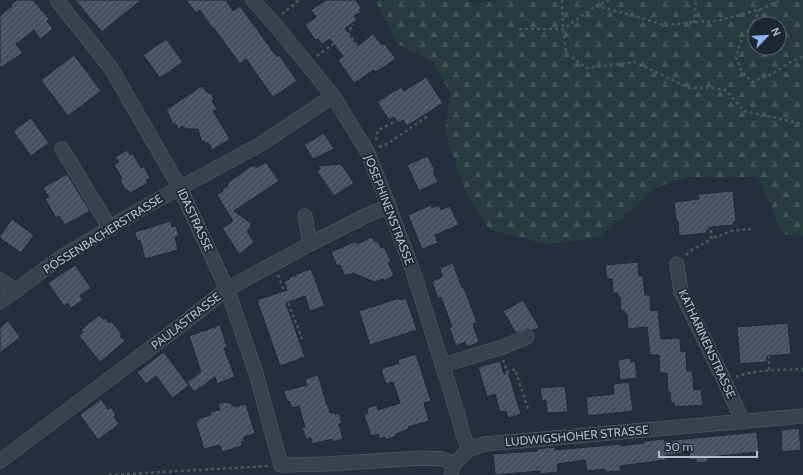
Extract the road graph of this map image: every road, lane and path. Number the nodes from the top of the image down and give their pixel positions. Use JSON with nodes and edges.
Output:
{"nodes":[{"id":1,"x":57,"y":0,"type":"edge"},
{"id":2,"x":253,"y":0,"type":"edge"},
{"id":3,"x":299,"y":0,"type":"edge"},
{"id":4,"x":562,"y":0,"type":"edge"},
{"id":5,"x":610,"y":0,"type":"edge"},
{"id":6,"x":696,"y":0,"type":"edge"},
{"id":7,"x":781,"y":0,"type":"edge"},
{"id":8,"x":596,"y":6,"type":"junction"},
{"id":9,"x":761,"y":8,"type":"junction"},
{"id":10,"x":273,"y":22,"type":"junction"},
{"id":11,"x":694,"y":23,"type":"junction"},
{"id":12,"x":353,"y":24,"type":"dead end"},
{"id":13,"x":519,"y":29,"type":"dead end"},
{"id":14,"x":563,"y":29,"type":"junction"},
{"id":15,"x":348,"y":33,"type":"junction"},
{"id":16,"x":361,"y":50,"type":"dead end"},
{"id":17,"x":803,"y":56,"type":"edge"},
{"id":18,"x":306,"y":63,"type":"junction"},
{"id":19,"x":332,"y":96,"type":"junction"},
{"id":20,"x":428,"y":116,"type":"dead end"},
{"id":21,"x":394,"y":122,"type":"dead end"},
{"id":22,"x":803,"y":124,"type":"edge"},
{"id":23,"x":62,"y":150,"type":"dead end"},
{"id":24,"x":367,"y":152,"type":"junction"},
{"id":25,"x":180,"y":188,"type":"junction"},
{"id":26,"x":389,"y":206,"type":"junction"},
{"id":27,"x":305,"y":216,"type":"dead end"},
{"id":28,"x":711,"y":224,"type":"dead end"},
{"id":29,"x":110,"y":228,"type":"junction"},
{"id":30,"x":751,"y":229,"type":"dead end"},
{"id":31,"x":712,"y":239,"type":"junction"},
{"id":32,"x":310,"y":244,"type":"junction"},
{"id":33,"x":274,"y":264,"type":"junction"},
{"id":34,"x":677,"y":264,"type":"joint"},
{"id":35,"x":0,"y":280,"type":"edge"},
{"id":36,"x":227,"y":289,"type":"junction"},
{"id":37,"x":16,"y":291,"type":"junction"},
{"id":38,"x":0,"y":302,"type":"edge"},
{"id":39,"x":527,"y":337,"type":"dead end"},
{"id":40,"x":302,"y":339,"type":"dead end"},
{"id":41,"x":769,"y":356,"type":"dead end"},
{"id":42,"x":502,"y":357,"type":"dead end"},
{"id":43,"x":442,"y":365,"type":"junction"},
{"id":44,"x":803,"y":368,"type":"edge"},
{"id":45,"x":769,"y":370,"type":"junction"},
{"id":46,"x":803,"y":373,"type":"edge"},
{"id":47,"x":725,"y":382,"type":"junction"},
{"id":48,"x":528,"y":409,"type":"dead end"},
{"id":49,"x":803,"y":416,"type":"edge"},
{"id":50,"x":743,"y":422,"type":"junction"},
{"id":51,"x":469,"y":449,"type":"junction"},
{"id":52,"x":0,"y":461,"type":"edge"},
{"id":53,"x":281,"y":465,"type":"junction"},
{"id":54,"x":453,"y":469,"type":"edge"},
{"id":55,"x":109,"y":475,"type":"edge"}],
"edges":[{"from":1,"to":25,"type":"street","name":"IDASTRASSE"},
{"from":2,"to":10,"type":"street","name":"JOSEPHINENSTRASSE"},
{"from":3,"to":10,"type":"path"},
{"from":4,"to":14,"type":"path"},
{"from":5,"to":8,"type":"path"},
{"from":6,"to":11,"type":"path"},
{"from":7,"to":9,"type":"path"},
{"from":8,"to":11,"type":"path"},
{"from":8,"to":14,"type":"path"},
{"from":9,"to":11,"type":"path"},
{"from":9,"to":17,"type":"path"},
{"from":10,"to":18,"type":"street","name":"JOSEPHINENSTRASSE"},
{"from":12,"to":15,"type":"path"},
{"from":13,"to":14,"type":"path"},
{"from":14,"to":22,"type":"path"},
{"from":15,"to":16,"type":"path"},
{"from":15,"to":18,"type":"path"},
{"from":18,"to":19,"type":"street","name":"JOSEPHINENSTRASSE"},
{"from":19,"to":24,"type":"street","name":"JOSEPHINENSTRASSE"},
{"from":19,"to":25,"type":"street","name":"PÖSSENBACHERSTRASSE"},
{"from":20,"to":24,"type":"path"},
{"from":21,"to":24,"type":"path"},
{"from":23,"to":29,"type":"street"},
{"from":24,"to":26,"type":"street","name":"JOSEPHINENSTRASSE"},
{"from":25,"to":29,"type":"street","name":"PÖSSENBACHERSTRASSE"},
{"from":25,"to":36,"type":"street","name":"IDASTRASSE"},
{"from":26,"to":32,"type":"street","name":"PAULASTRASSE"},
{"from":26,"to":43,"type":"street","name":"JOSEPHINENSTRASSE"},
{"from":27,"to":32,"type":"street"},
{"from":28,"to":31,"type":"path"},
{"from":29,"to":37,"type":"street","name":"PÖSSENBACHERSTRASSE"},
{"from":30,"to":31,"type":"path"},
{"from":31,"to":34,"type":"path"},
{"from":32,"to":33,"type":"street","name":"PAULASTRASSE"},
{"from":33,"to":36,"type":"street","name":"PAULASTRASSE"},
{"from":33,"to":40,"type":"path"},
{"from":34,"to":47,"type":"street","name":"KATHARINENSTRASSE"},
{"from":35,"to":37,"type":"street"},
{"from":36,"to":52,"type":"street","name":"PAULASTRASSE"},
{"from":36,"to":53,"type":"street","name":"IDASTRASSE"},
{"from":37,"to":38,"type":"street","name":"PÖSSENBACHERSTRASSE"},
{"from":39,"to":43,"type":"street"},
{"from":41,"to":45,"type":"path"},
{"from":42,"to":48,"type":"path"},
{"from":43,"to":51,"type":"street","name":"JOSEPHINENSTRASSE"},
{"from":44,"to":45,"type":"path"},
{"from":44,"to":46,"type":"path"},
{"from":45,"to":47,"type":"path"},
{"from":47,"to":50,"type":"street","name":"KATHARINENSTRASSE"},
{"from":49,"to":50,"type":"street","name":"LUDWIGSHÖHER STRASSE"},
{"from":50,"to":51,"type":"street","name":"LUDWIGSHÖHER STRASSE"},
{"from":51,"to":54,"type":"street","name":"LUDWIGSHÖHER STRASSE"},
{"from":53,"to":54,"type":"street","name":"LUDWIGSHÖHER STRASSE"},
{"from":53,"to":55,"type":"path"}]}
